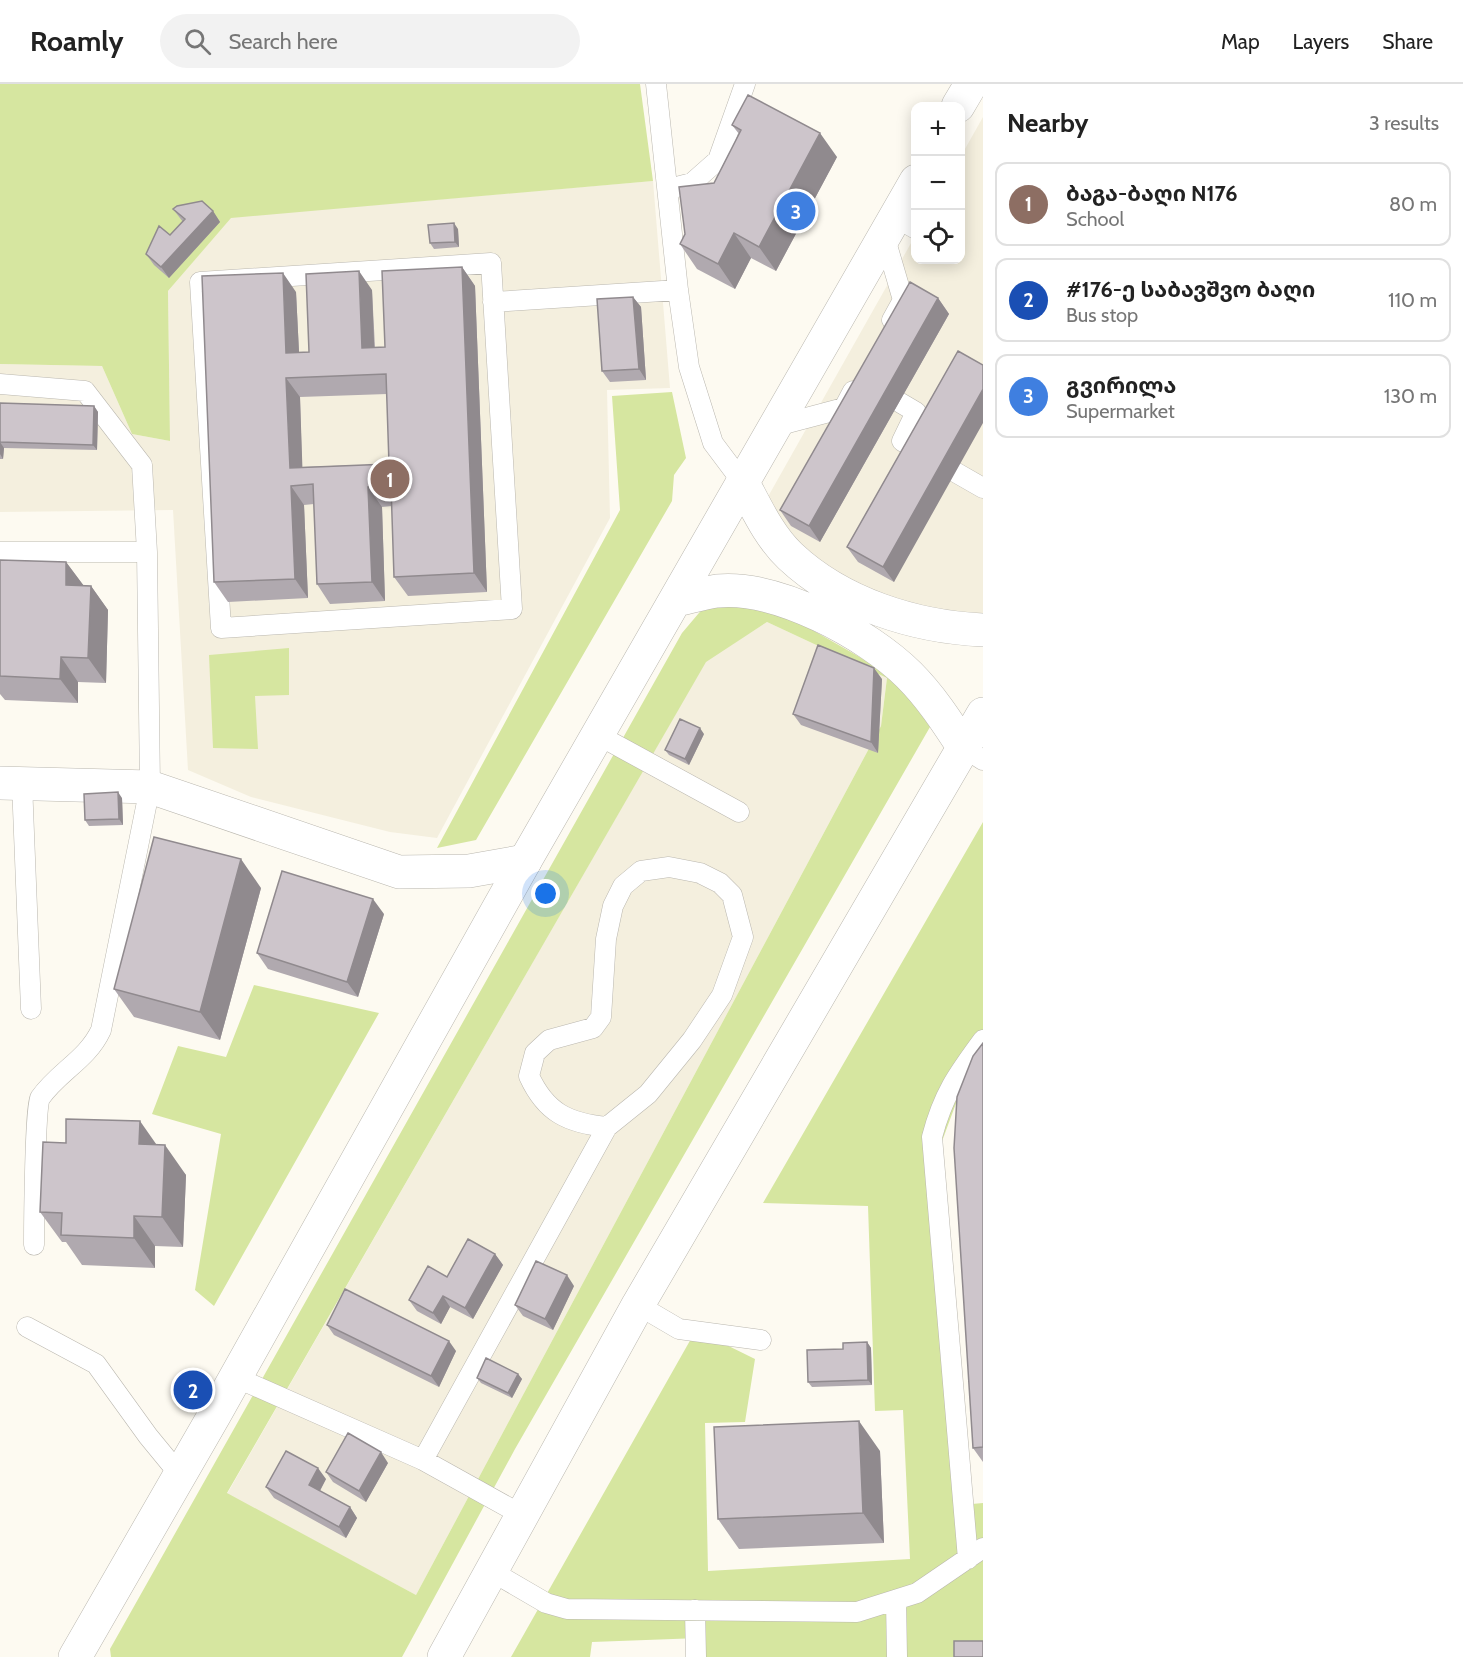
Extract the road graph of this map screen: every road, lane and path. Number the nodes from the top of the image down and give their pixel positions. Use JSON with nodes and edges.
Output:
{"nodes":[{"id":1,"x":656,"y":84,"type":"edge"},
{"id":2,"x":745,"y":84,"type":"edge"},
{"id":3,"x":971,"y":84,"type":"edge"},
{"id":4,"x":960,"y":102,"type":"edge"},
{"id":5,"x":669,"y":189,"type":"junction"},
{"id":6,"x":911,"y":192,"type":"edge"},
{"id":7,"x":898,"y":227,"type":"edge"},
{"id":8,"x":678,"y":290,"type":"junction"},
{"id":9,"x":494,"y":302,"type":"junction"},
{"id":10,"x":882,"y":340,"type":"edge"},
{"id":11,"x":866,"y":382,"type":"edge"},
{"id":12,"x":0,"y":384,"type":"edge"},
{"id":13,"x":899,"y":402,"type":"dead end"},
{"id":14,"x":776,"y":426,"type":"junction"},
{"id":15,"x":920,"y":452,"type":"edge"},
{"id":16,"x":956,"y":472,"type":"dead end"},
{"id":17,"x":743,"y":483,"type":"junction"},
{"id":18,"x":983,"y":488,"type":"edge"},
{"id":19,"x":0,"y":552,"type":"edge"},
{"id":20,"x":147,"y":552,"type":"junction"},
{"id":21,"x":677,"y":600,"type":"junction"},
{"id":22,"x":983,"y":630,"type":"edge"},
{"id":23,"x":983,"y":714,"type":"edge"},
{"id":24,"x":598,"y":735,"type":"junction"},
{"id":25,"x":974,"y":754,"type":"edge"},
{"id":26,"x":11,"y":783,"type":"edge"},
{"id":27,"x":150,"y":787,"type":"junction"},
{"id":28,"x":739,"y":812,"type":"dead end"},
{"id":29,"x":525,"y":861,"type":"junction"},
{"id":30,"x":31,"y":1009,"type":"dead end"},
{"id":31,"x":983,"y":1040,"type":"edge"},
{"id":32,"x":607,"y":1127,"type":"junction"},
{"id":33,"x":34,"y":1245,"type":"dead end"},
{"id":34,"x":638,"y":1305,"type":"junction"},
{"id":35,"x":27,"y":1327,"type":"dead end"},
{"id":36,"x":761,"y":1340,"type":"dead end"},
{"id":37,"x":235,"y":1377,"type":"junction"},
{"id":38,"x":423,"y":1460,"type":"junction"},
{"id":39,"x":180,"y":1475,"type":"junction"},
{"id":40,"x":522,"y":1515,"type":"junction"},
{"id":41,"x":976,"y":1553,"type":"edge"},
{"id":42,"x":491,"y":1570,"type":"junction"},
{"id":43,"x":896,"y":1600,"type":"junction"},
{"id":44,"x":695,"y":1610,"type":"junction"},
{"id":45,"x":94,"y":1623,"type":"junction"},
{"id":46,"x":75,"y":1657,"type":"edge"},
{"id":47,"x":92,"y":1657,"type":"edge"},
{"id":48,"x":444,"y":1657,"type":"edge"},
{"id":49,"x":696,"y":1657,"type":"edge"},
{"id":50,"x":897,"y":1657,"type":"edge"}],
"edges":[{"from":1,"to":5,"type":"lane"},
{"from":2,"to":5,"type":"lane"},
{"from":3,"to":4,"type":"main road"},
{"from":5,"to":8,"type":"lane"},
{"from":6,"to":7,"type":"main road"},
{"from":7,"to":10,"type":"lane"},
{"from":7,"to":14,"type":"main road"},
{"from":8,"to":9,"type":"lane"},
{"from":8,"to":17,"type":"lane"},
{"from":9,"to":9,"type":"lane"},
{"from":11,"to":14,"type":"lane"},
{"from":12,"to":20,"type":"lane"},
{"from":13,"to":15,"type":"lane"},
{"from":14,"to":17,"type":"main road"},
{"from":16,"to":18,"type":"lane"},
{"from":17,"to":21,"type":"main road"},
{"from":17,"to":22,"type":"main road"},
{"from":19,"to":20,"type":"lane"},
{"from":20,"to":27,"type":"lane"},
{"from":21,"to":24,"type":"main road"},
{"from":21,"to":25,"type":"main road"},
{"from":23,"to":25,"type":"main road"},
{"from":24,"to":28,"type":"lane"},
{"from":24,"to":29,"type":"main road"},
{"from":25,"to":34,"type":"main road"},
{"from":26,"to":27,"type":"main road"},
{"from":26,"to":30,"type":"lane"},
{"from":27,"to":29,"type":"main road"},
{"from":27,"to":33,"type":"lane"},
{"from":29,"to":37,"type":"main road"},
{"from":31,"to":41,"type":"lane"},
{"from":32,"to":32,"type":"lane"},
{"from":32,"to":38,"type":"lane"},
{"from":34,"to":36,"type":"lane"},
{"from":34,"to":40,"type":"main road"},
{"from":35,"to":39,"type":"lane"},
{"from":37,"to":38,"type":"lane"},
{"from":37,"to":39,"type":"main road"},
{"from":38,"to":40,"type":"lane"},
{"from":39,"to":45,"type":"main road"},
{"from":40,"to":42,"type":"main road"},
{"from":41,"to":43,"type":"lane"},
{"from":42,"to":44,"type":"lane"},
{"from":42,"to":48,"type":"main road"},
{"from":43,"to":44,"type":"lane"},
{"from":43,"to":50,"type":"lane"},
{"from":44,"to":49,"type":"lane"},
{"from":45,"to":46,"type":"main road"},
{"from":45,"to":47,"type":"main road"}]}
